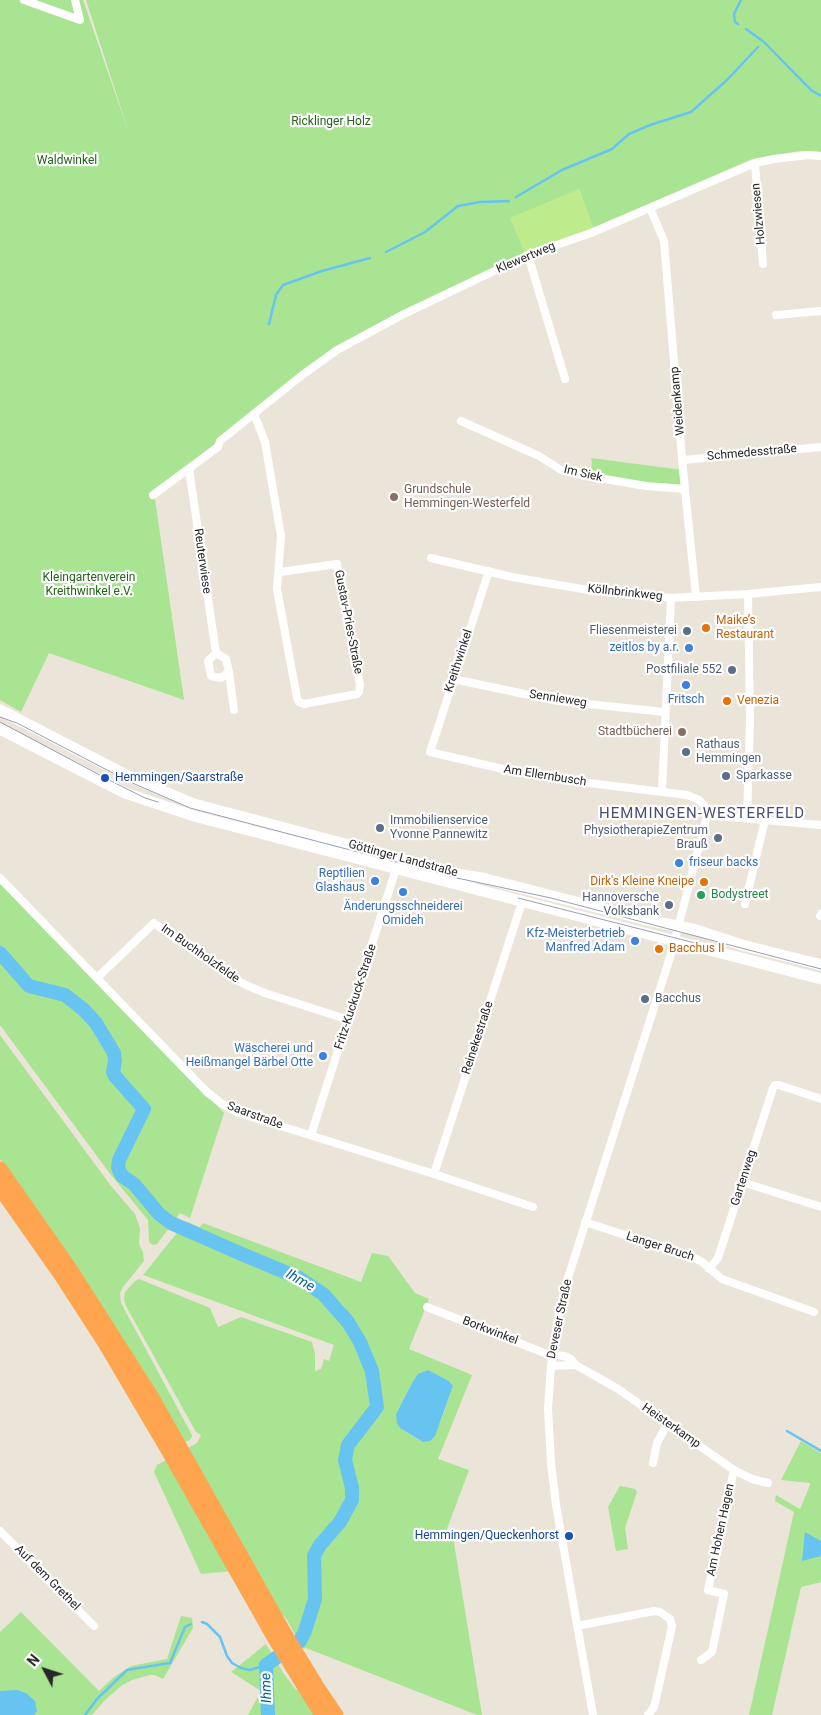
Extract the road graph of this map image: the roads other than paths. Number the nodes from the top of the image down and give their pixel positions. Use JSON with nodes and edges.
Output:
{"nodes":[{"id":1,"x":24,"y":0,"type":"edge"},
{"id":2,"x":75,"y":0,"type":"edge"},
{"id":3,"x":821,"y":156,"type":"edge"},
{"id":4,"x":755,"y":163,"type":"junction"},
{"id":5,"x":650,"y":208,"type":"junction"},
{"id":6,"x":528,"y":255,"type":"junction"},
{"id":7,"x":763,"y":264,"type":"dead end"},
{"id":8,"x":821,"y":311,"type":"edge"},
{"id":9,"x":776,"y":315,"type":"dead end"},
{"id":10,"x":566,"y":379,"type":"dead end"},
{"id":11,"x":254,"y":414,"type":"junction"},
{"id":12,"x":461,"y":420,"type":"dead end"},
{"id":13,"x":821,"y":447,"type":"edge"},
{"id":14,"x":683,"y":460,"type":"junction"},
{"id":15,"x":189,"y":468,"type":"junction"},
{"id":16,"x":685,"y":489,"type":"junction"},
{"id":17,"x":153,"y":495,"type":"dead end"},
{"id":18,"x":431,"y":558,"type":"dead end"},
{"id":19,"x":489,"y":571,"type":"junction"},
{"id":20,"x":280,"y":572,"type":"junction"},
{"id":21,"x":821,"y":587,"type":"edge"},
{"id":22,"x":748,"y":594,"type":"junction"},
{"id":23,"x":696,"y":597,"type":"junction"},
{"id":24,"x":671,"y":598,"type":"junction"},
{"id":25,"x":216,"y":654,"type":"junction"},
{"id":26,"x":229,"y":672,"type":"junction"},
{"id":27,"x":453,"y":679,"type":"junction"},
{"id":28,"x":234,"y":710,"type":"dead end"},
{"id":29,"x":665,"y":712,"type":"junction"},
{"id":30,"x":1,"y":714,"type":"edge"},
{"id":31,"x":0,"y":729,"type":"edge"},
{"id":32,"x":430,"y":752,"type":"joint"},
{"id":33,"x":662,"y":791,"type":"junction"},
{"id":34,"x":707,"y":815,"type":"junction"},
{"id":35,"x":747,"y":818,"type":"junction"},
{"id":36,"x":765,"y":820,"type":"junction"},
{"id":37,"x":821,"y":825,"type":"edge"},
{"id":38,"x":398,"y":863,"type":"junction"},
{"id":39,"x":0,"y":878,"type":"edge"},
{"id":40,"x":522,"y":902,"type":"junction"},
{"id":41,"x":745,"y":904,"type":"dead end"},
{"id":42,"x":677,"y":935,"type":"junction"},
{"id":43,"x":821,"y":965,"type":"edge"},
{"id":44,"x":97,"y":978,"type":"junction"},
{"id":45,"x":821,"y":978,"type":"edge"},
{"id":46,"x":349,"y":1020,"type":"junction"},
{"id":47,"x":821,"y":1099,"type":"edge"},
{"id":48,"x":311,"y":1135,"type":"junction"},
{"id":49,"x":0,"y":1169,"type":"edge"},
{"id":50,"x":434,"y":1174,"type":"junction"},
{"id":51,"x":742,"y":1182,"type":"junction"},
{"id":52,"x":0,"y":1188,"type":"edge"},
{"id":53,"x":533,"y":1207,"type":"dead end"},
{"id":54,"x":821,"y":1207,"type":"edge"},
{"id":55,"x":585,"y":1222,"type":"junction"},
{"id":56,"x":709,"y":1269,"type":"junction"},
{"id":57,"x":427,"y":1307,"type":"dead end"},
{"id":58,"x":814,"y":1312,"type":"dead end"},
{"id":59,"x":552,"y":1354,"type":"junction"},
{"id":60,"x":576,"y":1364,"type":"junction"},
{"id":61,"x":550,"y":1366,"type":"junction"},
{"id":62,"x":668,"y":1424,"type":"junction"},
{"id":63,"x":653,"y":1463,"type":"dead end"},
{"id":64,"x":734,"y":1470,"type":"junction"},
{"id":65,"x":768,"y":1483,"type":"dead end"},
{"id":66,"x":0,"y":1531,"type":"edge"},
{"id":67,"x":94,"y":1626,"type":"dead end"},
{"id":68,"x":577,"y":1626,"type":"junction"},
{"id":69,"x":279,"y":1634,"type":"junction"},
{"id":70,"x":701,"y":1660,"type":"dead end"},
{"id":71,"x":296,"y":1663,"type":"junction"},
{"id":72,"x":322,"y":1715,"type":"edge"},
{"id":73,"x":336,"y":1715,"type":"edge"},
{"id":74,"x":593,"y":1715,"type":"edge"},
{"id":75,"x":648,"y":1715,"type":"edge"}],
"edges":[{"from":1,"to":2,"type":"street"},
{"from":3,"to":4,"type":"street","name":"Klewertweg"},
{"from":4,"to":5,"type":"street","name":"Klewertweg"},
{"from":4,"to":7,"type":"street","name":"Holzwiesen"},
{"from":5,"to":6,"type":"street","name":"Klewertweg"},
{"from":5,"to":14,"type":"street","name":"Weidenkamp"},
{"from":6,"to":10,"type":"street"},
{"from":6,"to":11,"type":"street","name":"Klewertweg"},
{"from":8,"to":9,"type":"street"},
{"from":11,"to":15,"type":"street"},
{"from":11,"to":20,"type":"street","name":"Gustav-Pries-Straße"},
{"from":12,"to":16,"type":"street","name":"Im Siek"},
{"from":13,"to":14,"type":"street","name":"Schmedesstraße"},
{"from":14,"to":16,"type":"street","name":"Weidenkamp"},
{"from":15,"to":17,"type":"street"},
{"from":15,"to":25,"type":"street","name":"Reuterwiese"},
{"from":16,"to":23,"type":"street","name":"Weidenkamp"},
{"from":18,"to":19,"type":"street","name":"Köllnbrinkweg"},
{"from":19,"to":24,"type":"street","name":"Köllnbrinkweg"},
{"from":19,"to":27,"type":"street","name":"Kreithwinkel"},
{"from":20,"to":20,"type":"street","name":"Gustav-Pries-Straße"},
{"from":21,"to":22,"type":"street","name":"Köllnbrinkweg"},
{"from":22,"to":23,"type":"street","name":"Köllnbrinkweg"},
{"from":22,"to":35,"type":"street"},
{"from":23,"to":24,"type":"street","name":"Köllnbrinkweg"},
{"from":24,"to":29,"type":"street"},
{"from":25,"to":26,"type":"street","name":"Reuterwiese"},
{"from":25,"to":26,"type":"street","name":"Reuterwiese"},
{"from":26,"to":28,"type":"street","name":"Reuterwiese"},
{"from":27,"to":29,"type":"street","name":"Sennieweg"},
{"from":27,"to":32,"type":"street","name":"Kreithwinkel"},
{"from":29,"to":33,"type":"street"},
{"from":30,"to":38,"type":"street","name":"Göttinger Landstraße"},
{"from":31,"to":38,"type":"street","name":"Göttinger Landstraße"},
{"from":32,"to":33,"type":"street","name":"Am Ellernbusch"},
{"from":33,"to":34,"type":"street","name":"Am Ellernbusch"},
{"from":34,"to":35,"type":"street"},
{"from":34,"to":42,"type":"street","name":"Deveser Straße"},
{"from":35,"to":36,"type":"street"},
{"from":36,"to":37,"type":"street"},
{"from":36,"to":41,"type":"street"},
{"from":38,"to":40,"type":"street","name":"Göttinger Landstraße"},
{"from":38,"to":42,"type":"street","name":"Göttinger Landstraße"},
{"from":38,"to":46,"type":"street","name":"Fritz-Kuckuck-Straße"},
{"from":39,"to":44,"type":"street","name":"Saarstraße"},
{"from":40,"to":42,"type":"street","name":"Göttinger Landstraße"},
{"from":40,"to":50,"type":"street","name":"Reinekestraße"},
{"from":42,"to":43,"type":"street","name":"Göttinger Landstraße"},
{"from":42,"to":45,"type":"street","name":"Göttinger Landstraße"},
{"from":42,"to":55,"type":"street","name":"Deveser Straße"},
{"from":44,"to":46,"type":"street","name":"Im Buchholzfelde"},
{"from":44,"to":48,"type":"street","name":"Saarstraße"},
{"from":46,"to":48,"type":"street","name":"Fritz-Kuckuck-Straße"},
{"from":47,"to":51,"type":"street","name":"Gartenweg"},
{"from":48,"to":50,"type":"street","name":"Saarstraße"},
{"from":49,"to":69,"type":"highway"},
{"from":50,"to":53,"type":"street","name":"Saarstraße"},
{"from":51,"to":54,"type":"street"},
{"from":51,"to":56,"type":"street","name":"Gartenweg"},
{"from":52,"to":69,"type":"highway"},
{"from":55,"to":56,"type":"street","name":"Langer Bruch"},
{"from":55,"to":59,"type":"street","name":"Deveser Straße"},
{"from":56,"to":58,"type":"street","name":"Langer Bruch"},
{"from":57,"to":59,"type":"street","name":"Borkwinkel"},
{"from":59,"to":60,"type":"street","name":"Heisterkamp"},
{"from":59,"to":61,"type":"street","name":"Deveser Straße"},
{"from":60,"to":61,"type":"street"},
{"from":60,"to":62,"type":"street","name":"Heisterkamp"},
{"from":61,"to":68,"type":"street","name":"Deveser Straße"},
{"from":62,"to":63,"type":"street"},
{"from":62,"to":64,"type":"street","name":"Heisterkamp"},
{"from":64,"to":65,"type":"street","name":"Heisterkamp"},
{"from":64,"to":70,"type":"street","name":"Am Hohen Hagen"},
{"from":66,"to":67,"type":"street","name":"Auf dem Grethel"},
{"from":68,"to":74,"type":"street","name":"Deveser Straße"},
{"from":68,"to":75,"type":"street"},
{"from":69,"to":71,"type":"highway"},
{"from":71,"to":72,"type":"highway"},
{"from":71,"to":73,"type":"highway"}]}
